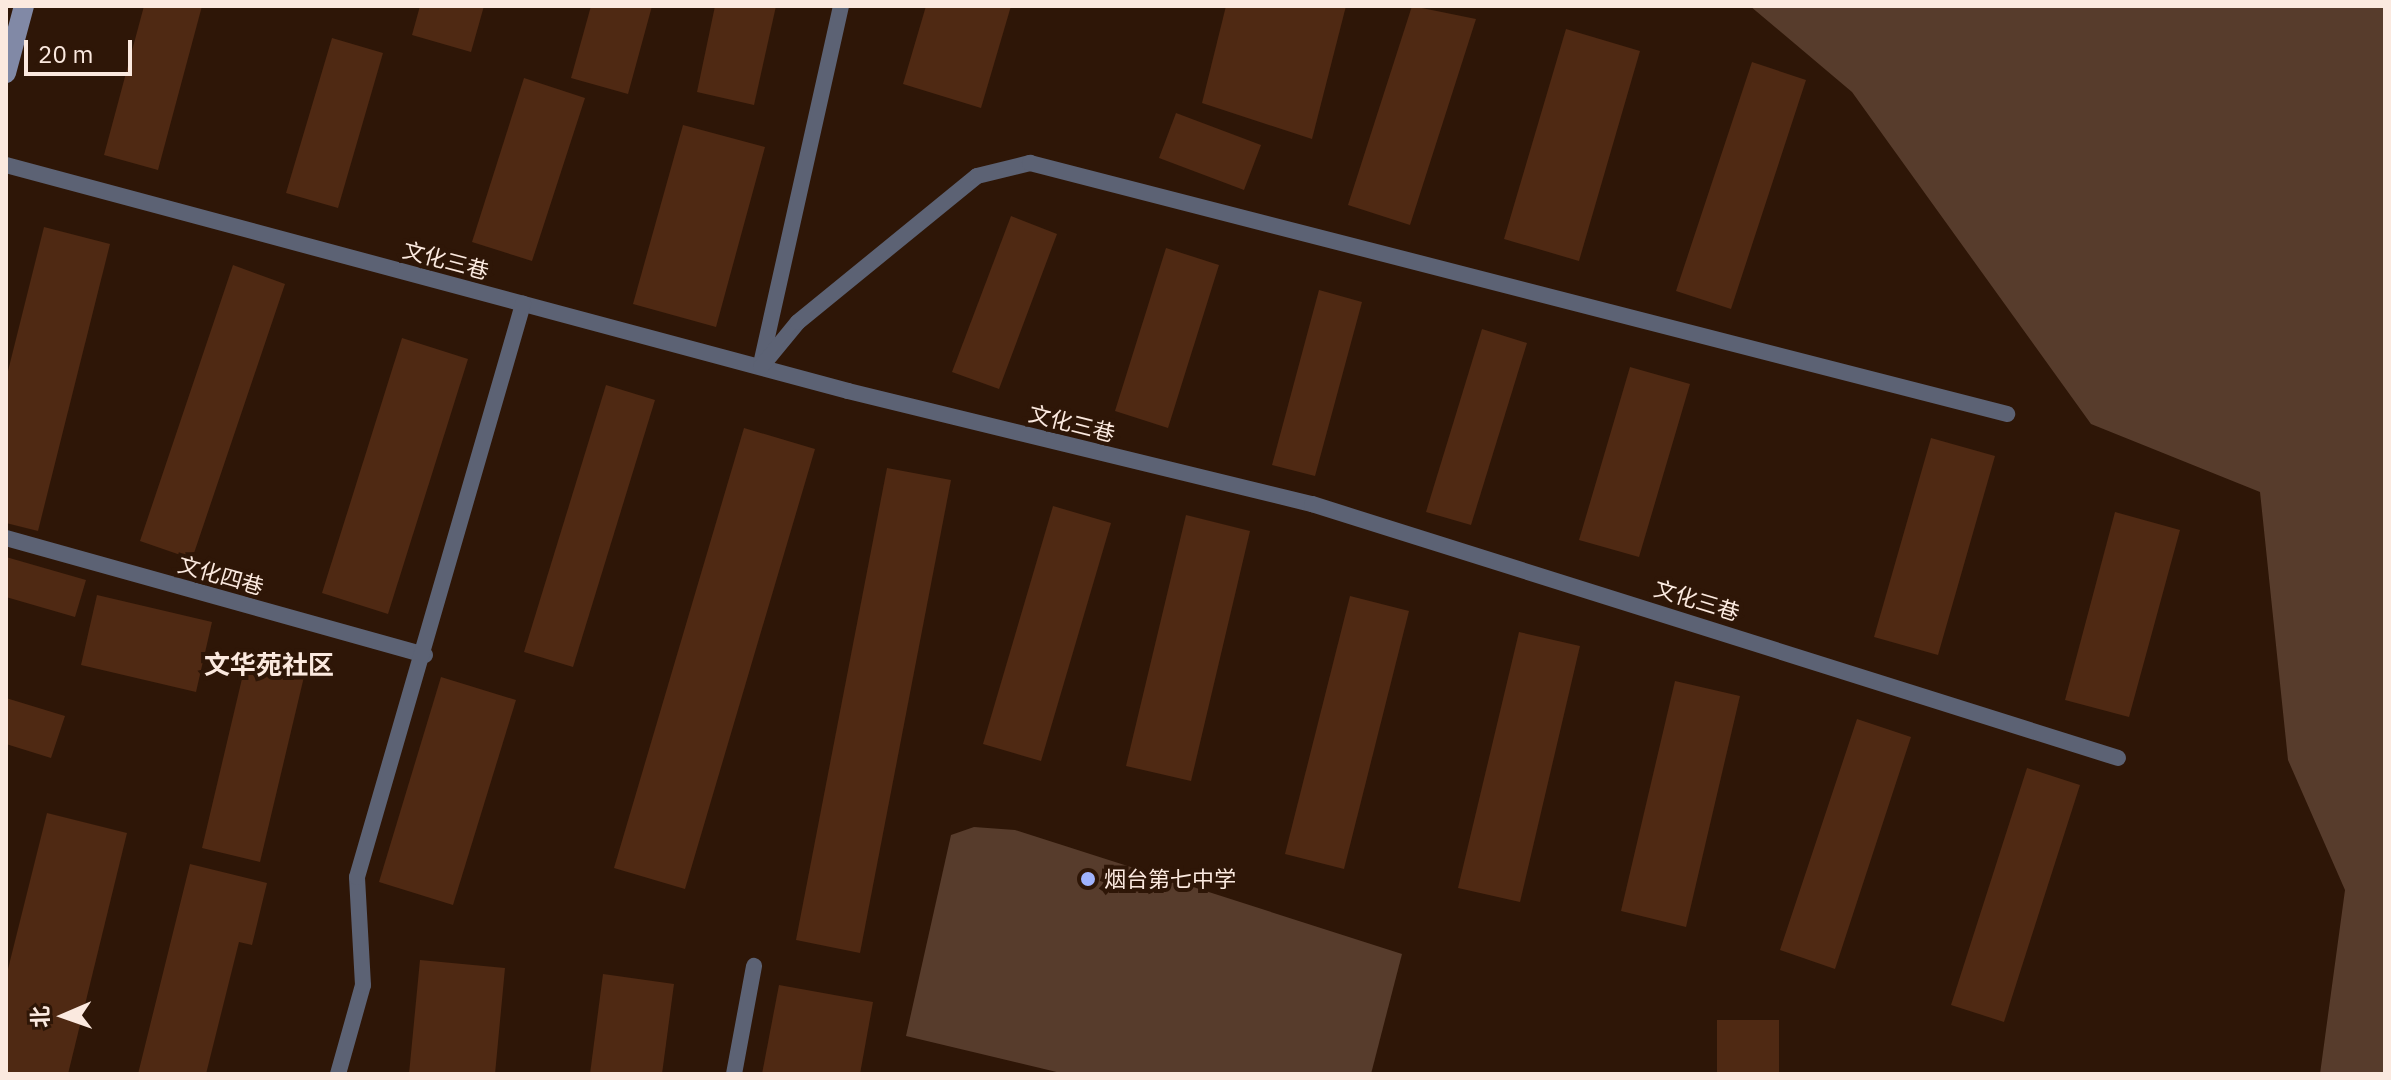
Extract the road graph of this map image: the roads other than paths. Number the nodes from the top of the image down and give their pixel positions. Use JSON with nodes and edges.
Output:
{"nodes":[{"id":1,"x":24,"y":6,"type":"edge"},
{"id":2,"x":841,"y":6,"type":"edge"},
{"id":3,"x":6,"y":73,"type":"edge"},
{"id":4,"x":6,"y":165,"type":"edge"},
{"id":5,"x":523,"y":304,"type":"junction"},
{"id":6,"x":761,"y":367,"type":"junction"},
{"id":7,"x":2007,"y":414,"type":"dead end"},
{"id":8,"x":6,"y":538,"type":"edge"},
{"id":9,"x":425,"y":655,"type":"junction"},
{"id":10,"x":2118,"y":758,"type":"dead end"},
{"id":11,"x":754,"y":966,"type":"dead end"},
{"id":12,"x":338,"y":1074,"type":"edge"},
{"id":13,"x":734,"y":1074,"type":"edge"}],
"edges":[{"from":1,"to":3,"type":"main road"},
{"from":2,"to":6,"type":"lane"},
{"from":4,"to":5,"type":"lane","name":"文化三巷"},
{"from":5,"to":6,"type":"lane","name":"文化三巷"},
{"from":5,"to":9,"type":"lane"},
{"from":6,"to":7,"type":"lane"},
{"from":6,"to":10,"type":"lane","name":"文化三巷"},
{"from":8,"to":9,"type":"lane","name":"文化四巷"},
{"from":9,"to":12,"type":"lane"},
{"from":11,"to":13,"type":"lane"}]}
